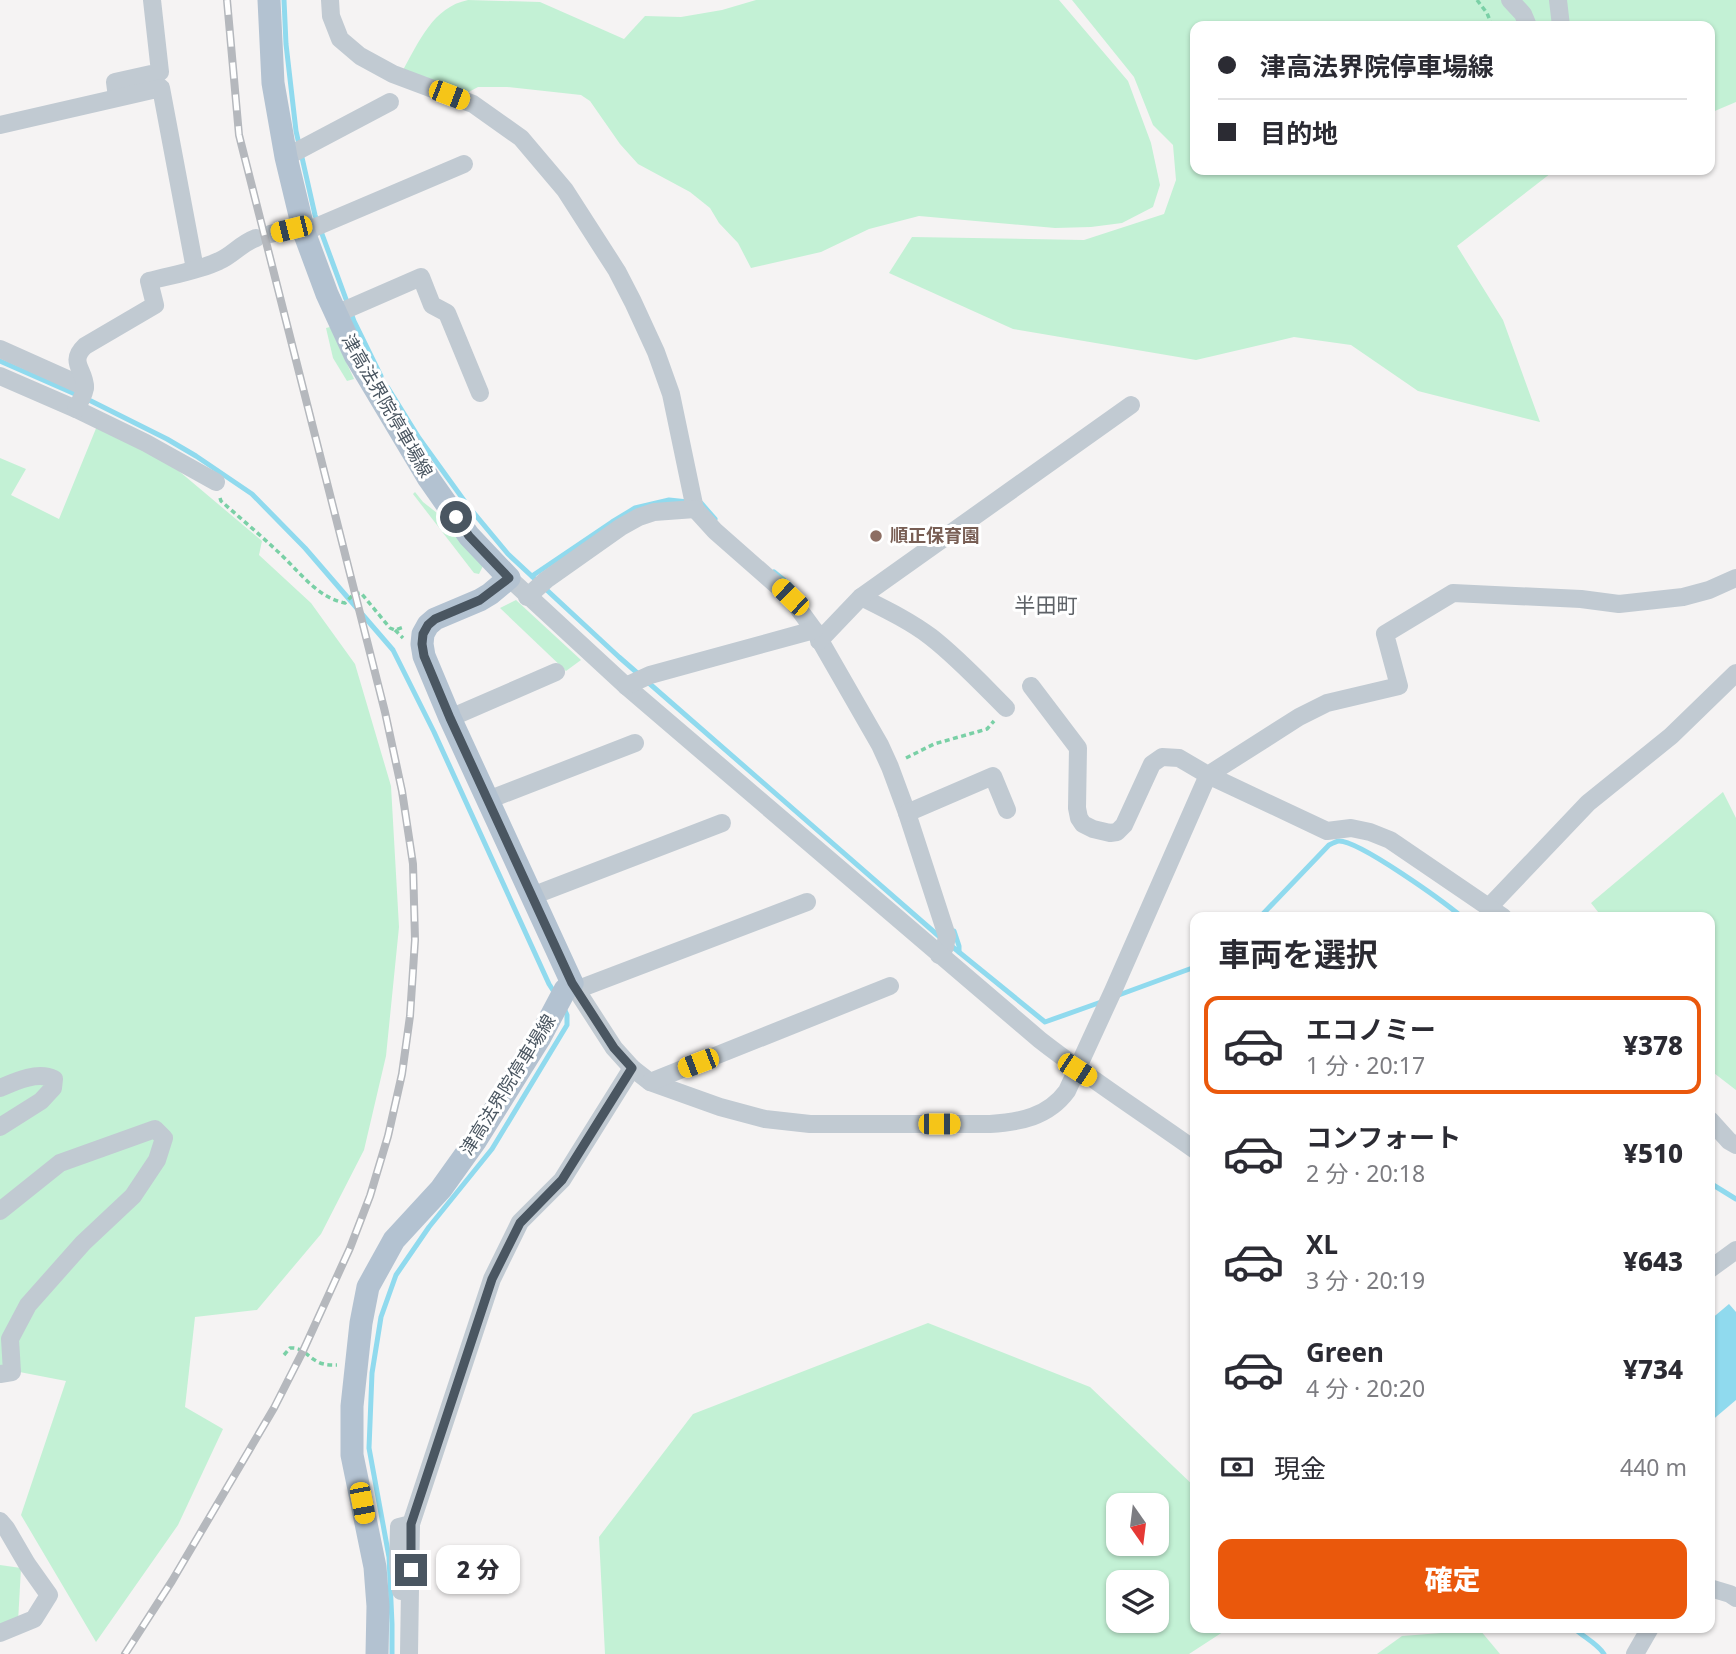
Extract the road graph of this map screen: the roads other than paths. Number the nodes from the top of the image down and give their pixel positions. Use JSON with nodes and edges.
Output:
{"nodes":[{"id":1,"x":152,"y":0,"type":"edge"},
{"id":2,"x":269,"y":0,"type":"edge"},
{"id":3,"x":330,"y":0,"type":"edge"},
{"id":4,"x":1510,"y":0,"type":"edge"},
{"id":5,"x":1558,"y":0,"type":"edge"},
{"id":6,"x":1526,"y":21,"type":"edge"},
{"id":7,"x":1560,"y":21,"type":"edge"},
{"id":8,"x":117,"y":97,"type":"junction"},
{"id":9,"x":390,"y":102,"type":"dead end"},
{"id":10,"x":0,"y":125,"type":"edge"},
{"id":11,"x":295,"y":152,"type":"junction"},
{"id":12,"x":464,"y":164,"type":"dead end"},
{"id":13,"x":311,"y":228,"type":"junction"},
{"id":14,"x":195,"y":269,"type":"junction"},
{"id":15,"x":345,"y":310,"type":"junction"},
{"id":16,"x":0,"y":349,"type":"edge"},
{"id":17,"x":0,"y":376,"type":"edge"},
{"id":18,"x":480,"y":393,"type":"dead end"},
{"id":19,"x":81,"y":398,"type":"junction"},
{"id":20,"x":1131,"y":405,"type":"dead end"},
{"id":21,"x":216,"y":482,"type":"road end"},
{"id":22,"x":694,"y":504,"type":"junction"},
{"id":23,"x":509,"y":578,"type":"junction"},
{"id":24,"x":1736,"y":578,"type":"edge"},
{"id":25,"x":537,"y":589,"type":"junction"},
{"id":26,"x":861,"y":597,"type":"junction"},
{"id":27,"x":821,"y":635,"type":"junction"},
{"id":28,"x":556,"y":672,"type":"dead end"},
{"id":29,"x":1736,"y":673,"type":"edge"},
{"id":30,"x":638,"y":680,"type":"junction"},
{"id":31,"x":1031,"y":686,"type":"dead end"},
{"id":32,"x":1006,"y":708,"type":"road end"},
{"id":33,"x":450,"y":718,"type":"junction"},
{"id":34,"x":635,"y":743,"type":"dead end"},
{"id":35,"x":1208,"y":775,"type":"junction"},
{"id":36,"x":488,"y":800,"type":"junction"},
{"id":37,"x":1007,"y":810,"type":"dead end"},
{"id":38,"x":912,"y":811,"type":"junction"},
{"id":39,"x":722,"y":823,"type":"dead end"},
{"id":40,"x":532,"y":896,"type":"junction"},
{"id":41,"x":807,"y":902,"type":"dead end"},
{"id":42,"x":1496,"y":912,"type":"edge"},
{"id":43,"x":944,"y":946,"type":"junction"},
{"id":44,"x":890,"y":986,"type":"dead end"},
{"id":45,"x":571,"y":988,"type":"junction"},
{"id":46,"x":632,"y":1068,"type":"junction"},
{"id":47,"x":1077,"y":1070,"type":"junction"},
{"id":48,"x":650,"y":1082,"type":"junction"},
{"id":49,"x":0,"y":1088,"type":"edge"},
{"id":50,"x":1715,"y":1126,"type":"edge"},
{"id":51,"x":0,"y":1127,"type":"edge"},
{"id":52,"x":1190,"y":1146,"type":"edge"},
{"id":53,"x":1736,"y":1146,"type":"edge"},
{"id":54,"x":0,"y":1211,"type":"edge"},
{"id":55,"x":1736,"y":1250,"type":"edge"},
{"id":56,"x":1715,"y":1265,"type":"edge"},
{"id":57,"x":0,"y":1374,"type":"edge"},
{"id":58,"x":0,"y":1521,"type":"edge"},
{"id":59,"x":411,"y":1524,"type":"junction"},
{"id":60,"x":387,"y":1565,"type":"junction"},
{"id":61,"x":1715,"y":1590,"type":"edge"},
{"id":62,"x":1736,"y":1598,"type":"edge"},
{"id":63,"x":0,"y":1633,"type":"edge"},
{"id":64,"x":1647,"y":1633,"type":"edge"},
{"id":65,"x":410,"y":1647,"type":"edge"},
{"id":66,"x":377,"y":1654,"type":"edge"},
{"id":67,"x":1635,"y":1654,"type":"edge"}],
"edges":[{"from":1,"to":8,"type":"street"},
{"from":2,"to":11,"type":"main road","name":"津高法界院停車場線"},
{"from":3,"to":22,"type":"street"},
{"from":4,"to":6,"type":"street"},
{"from":5,"to":7,"type":"street"},
{"from":8,"to":10,"type":"street"},
{"from":8,"to":14,"type":"street"},
{"from":9,"to":11,"type":"street"},
{"from":11,"to":13,"type":"main road","name":"津高法界院停車場線"},
{"from":12,"to":13,"type":"street"},
{"from":13,"to":14,"type":"street"},
{"from":13,"to":15,"type":"main road","name":"津高法界院停車場線"},
{"from":14,"to":19,"type":"street"},
{"from":15,"to":18,"type":"street"},
{"from":15,"to":23,"type":"main road","name":"津高法界院停車場線"},
{"from":16,"to":19,"type":"street"},
{"from":17,"to":19,"type":"street"},
{"from":19,"to":21,"type":"street"},
{"from":20,"to":26,"type":"street"},
{"from":22,"to":25,"type":"street"},
{"from":22,"to":27,"type":"street"},
{"from":23,"to":25,"type":"street"},
{"from":23,"to":33,"type":"main road"},
{"from":24,"to":35,"type":"street"},
{"from":25,"to":30,"type":"street"},
{"from":26,"to":27,"type":"street"},
{"from":26,"to":32,"type":"street"},
{"from":27,"to":30,"type":"street"},
{"from":27,"to":38,"type":"street"},
{"from":28,"to":33,"type":"street"},
{"from":29,"to":42,"type":"street"},
{"from":30,"to":43,"type":"street"},
{"from":31,"to":35,"type":"street"},
{"from":33,"to":36,"type":"main road"},
{"from":34,"to":36,"type":"street"},
{"from":35,"to":42,"type":"street"},
{"from":35,"to":47,"type":"street"},
{"from":36,"to":40,"type":"main road"},
{"from":37,"to":38,"type":"street"},
{"from":38,"to":43,"type":"street"},
{"from":39,"to":40,"type":"street"},
{"from":40,"to":45,"type":"main road"},
{"from":41,"to":45,"type":"street"},
{"from":43,"to":47,"type":"street"},
{"from":44,"to":48,"type":"street"},
{"from":45,"to":46,"type":"street"},
{"from":45,"to":60,"type":"main road","name":"津高法界院停車場線"},
{"from":46,"to":48,"type":"street"},
{"from":46,"to":59,"type":"street"},
{"from":47,"to":48,"type":"street"},
{"from":47,"to":52,"type":"street"},
{"from":49,"to":51,"type":"street"},
{"from":50,"to":53,"type":"street"},
{"from":54,"to":57,"type":"street"},
{"from":55,"to":56,"type":"street"},
{"from":58,"to":63,"type":"street"},
{"from":59,"to":60,"type":"street"},
{"from":59,"to":65,"type":"street"},
{"from":60,"to":65,"type":"street"},
{"from":60,"to":66,"type":"main road","name":"津高法界院停車場線"},
{"from":61,"to":62,"type":"street"},
{"from":64,"to":67,"type":"street"}]}
